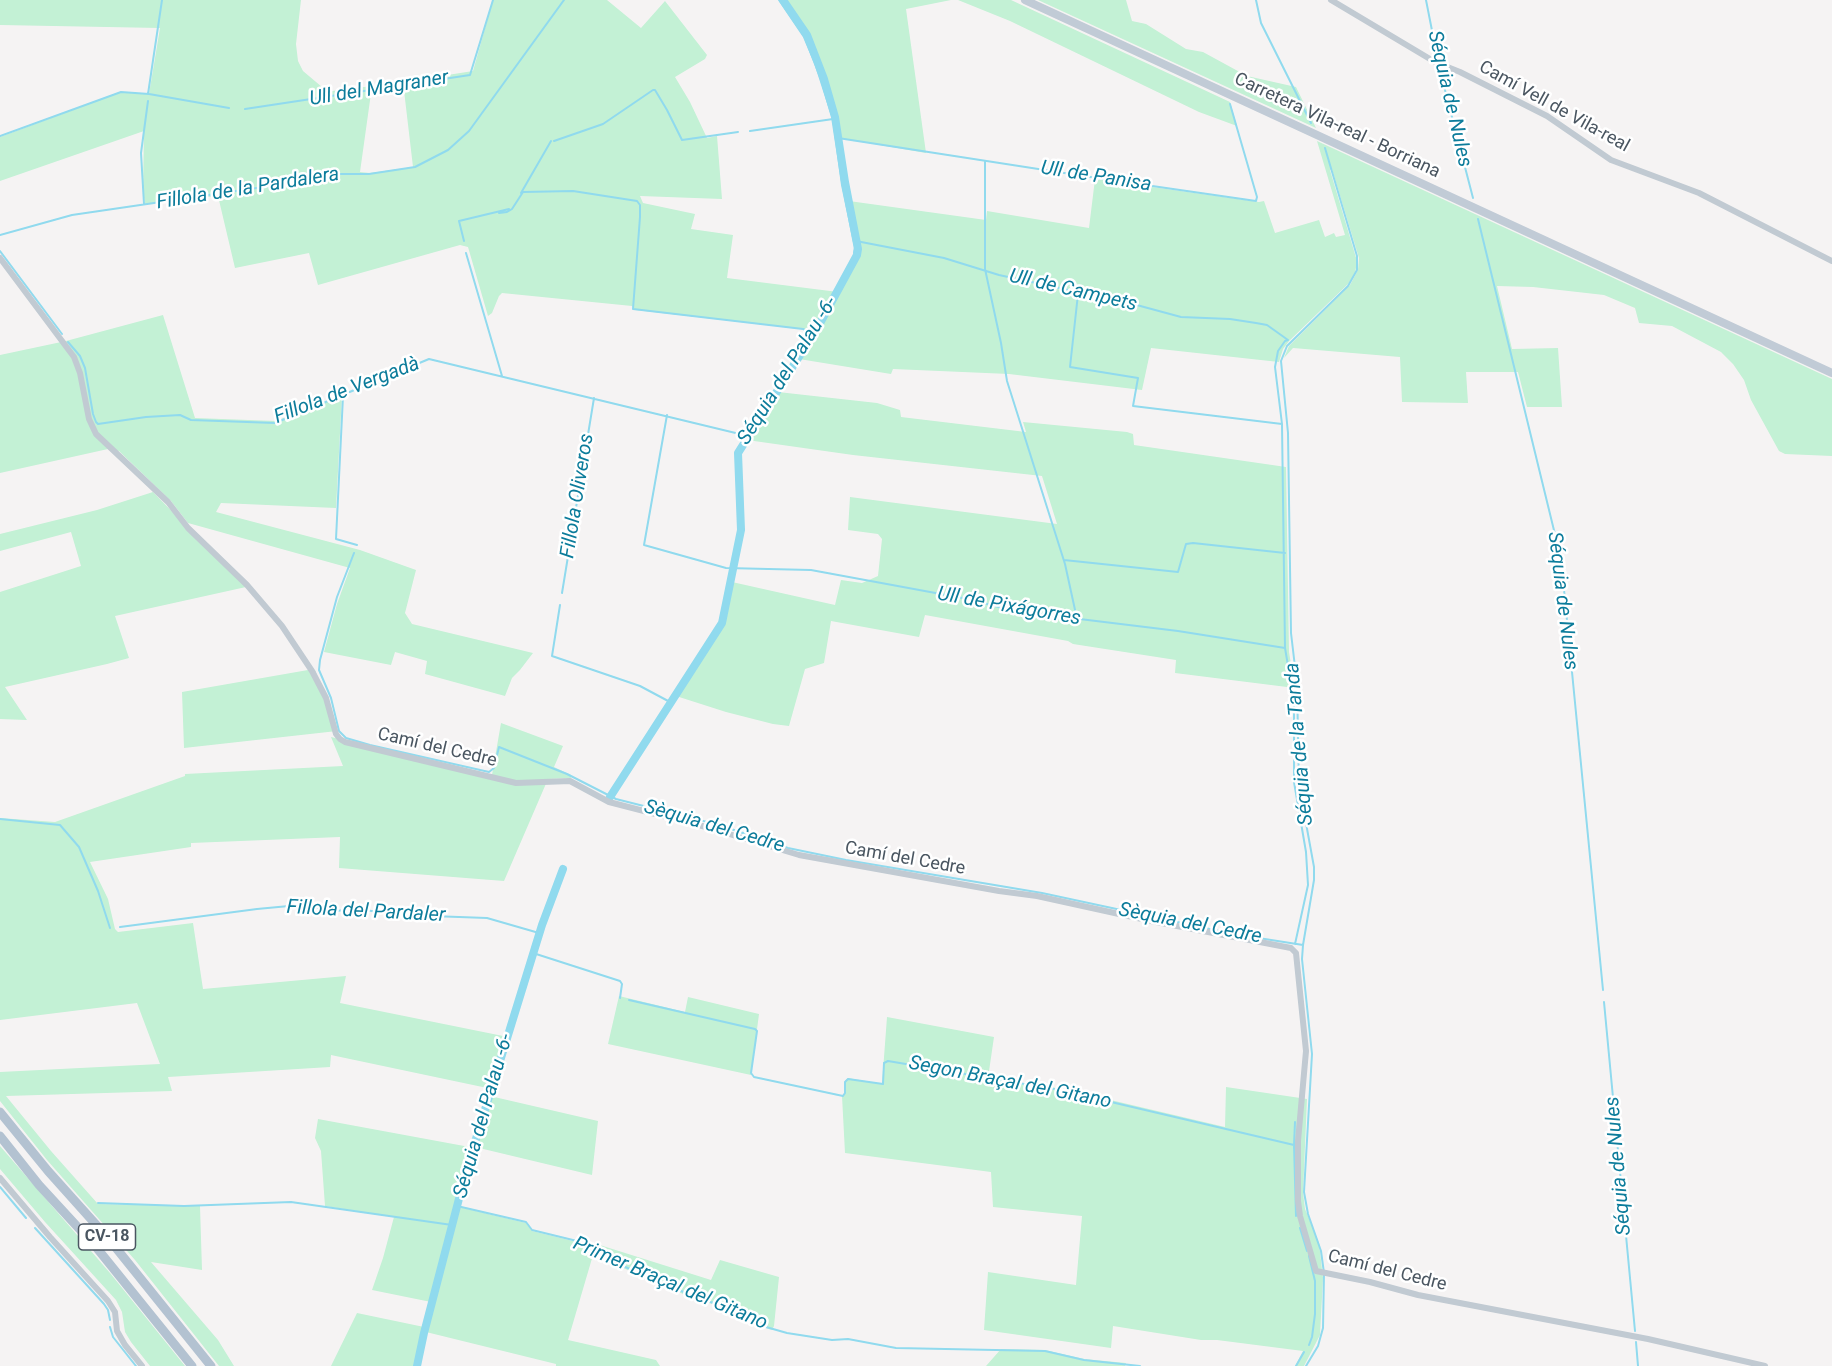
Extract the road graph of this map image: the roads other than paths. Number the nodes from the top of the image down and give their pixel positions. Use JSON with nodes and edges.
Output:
{"nodes":[{"id":1,"x":1025,"y":0,"type":"edge"},
{"id":2,"x":1331,"y":0,"type":"edge"},
{"id":3,"x":0,"y":258,"type":"edge"},
{"id":4,"x":1832,"y":261,"type":"edge"},
{"id":5,"x":1832,"y":373,"type":"edge"},
{"id":6,"x":0,"y":1112,"type":"edge"},
{"id":7,"x":0,"y":1136,"type":"edge"},
{"id":8,"x":0,"y":1178,"type":"edge"},
{"id":9,"x":142,"y":1366,"type":"edge"},
{"id":10,"x":192,"y":1366,"type":"edge"},
{"id":11,"x":211,"y":1366,"type":"edge"},
{"id":12,"x":1765,"y":1366,"type":"edge"}],
"edges":[{"from":1,"to":5,"type":"main road","name":"Carretera Vila-real - Borriana"},
{"from":2,"to":4,"type":"street","name":"Camí Vell de Vila-real"},
{"from":3,"to":12,"type":"street","name":"Camí del Cedre"},
{"from":6,"to":11,"type":"main road","number":"CV-18"},
{"from":7,"to":10,"type":"main road","number":"CV-18"},
{"from":8,"to":9,"type":"street"}]}
